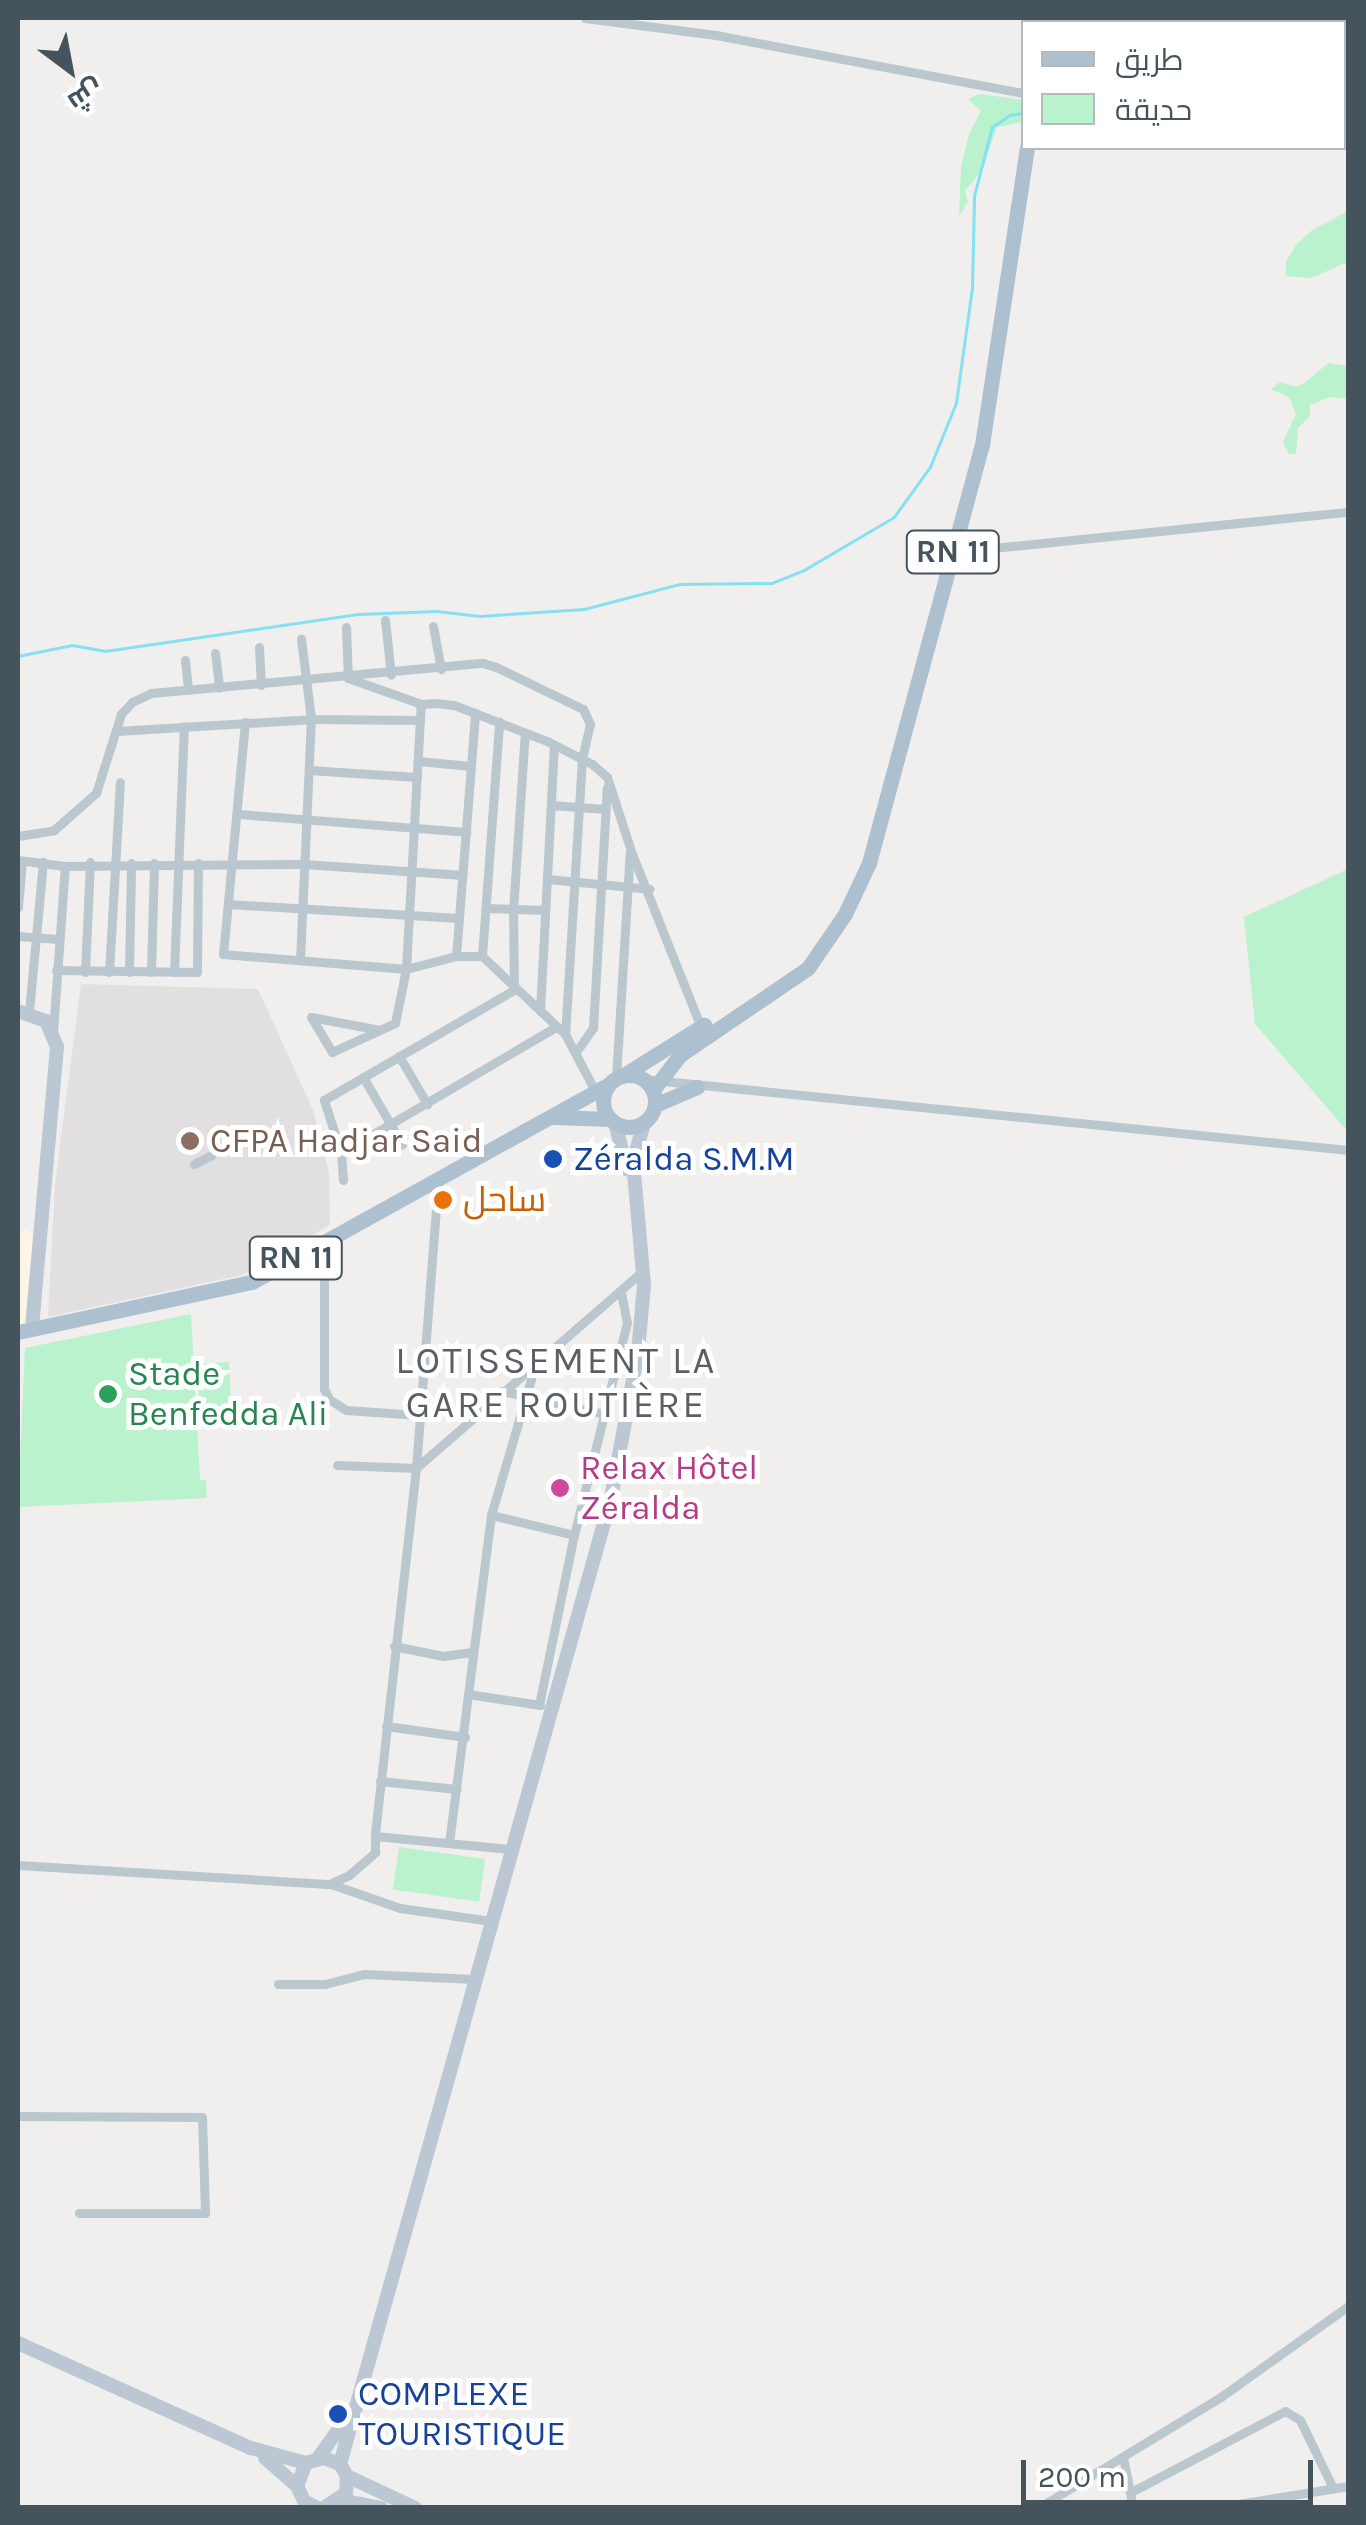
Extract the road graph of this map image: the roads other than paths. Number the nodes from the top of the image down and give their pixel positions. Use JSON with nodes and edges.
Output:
{"nodes":[{"id":1,"x":585,"y":18,"type":"edge"},
{"id":2,"x":1021,"y":92,"type":"edge"},
{"id":3,"x":1026,"y":150,"type":"edge"},
{"id":4,"x":1348,"y":512,"type":"edge"},
{"id":5,"x":953,"y":552,"type":"junction"},
{"id":6,"x":385,"y":620,"type":"dead end"},
{"id":7,"x":433,"y":626,"type":"dead end"},
{"id":8,"x":346,"y":627,"type":"dead end"},
{"id":9,"x":301,"y":639,"type":"dead end"},
{"id":10,"x":260,"y":647,"type":"dead end"},
{"id":11,"x":215,"y":653,"type":"dead end"},
{"id":12,"x":185,"y":660,"type":"dead end"},
{"id":13,"x":441,"y":669,"type":"junction"},
{"id":14,"x":391,"y":675,"type":"junction"},
{"id":15,"x":348,"y":678,"type":"junction"},
{"id":16,"x":306,"y":681,"type":"junction"},
{"id":17,"x":261,"y":685,"type":"junction"},
{"id":18,"x":218,"y":688,"type":"junction"},
{"id":19,"x":188,"y":690,"type":"junction"},
{"id":20,"x":421,"y":704,"type":"junction"},
{"id":21,"x":475,"y":712,"type":"junction"},
{"id":22,"x":311,"y":718,"type":"junction"},
{"id":23,"x":420,"y":720,"type":"junction"},
{"id":24,"x":245,"y":722,"type":"junction"},
{"id":25,"x":500,"y":722,"type":"junction"},
{"id":26,"x":184,"y":726,"type":"junction"},
{"id":27,"x":117,"y":731,"type":"junction"},
{"id":28,"x":525,"y":732,"type":"junction"},
{"id":29,"x":554,"y":744,"type":"junction"},
{"id":30,"x":582,"y":758,"type":"junction"},
{"id":31,"x":418,"y":761,"type":"junction"},
{"id":32,"x":471,"y":766,"type":"junction"},
{"id":33,"x":309,"y":770,"type":"junction"},
{"id":34,"x":417,"y":777,"type":"junction"},
{"id":35,"x":608,"y":777,"type":"junction"},
{"id":36,"x":120,"y":782,"type":"dead end"},
{"id":37,"x":551,"y":805,"type":"junction"},
{"id":38,"x":579,"y":807,"type":"junction"},
{"id":39,"x":606,"y":810,"type":"junction"},
{"id":40,"x":239,"y":814,"type":"junction"},
{"id":41,"x":306,"y":819,"type":"junction"},
{"id":42,"x":414,"y":827,"type":"junction"},
{"id":43,"x":466,"y":832,"type":"junction"},
{"id":44,"x":18,"y":836,"type":"edge"},
{"id":45,"x":630,"y":849,"type":"junction"},
{"id":46,"x":20,"y":860,"type":"edge"},
{"id":47,"x":43,"y":862,"type":"junction"},
{"id":48,"x":90,"y":862,"type":"junction"},
{"id":49,"x":114,"y":862,"type":"junction"},
{"id":50,"x":132,"y":863,"type":"junction"},
{"id":51,"x":154,"y":863,"type":"junction"},
{"id":52,"x":176,"y":863,"type":"junction"},
{"id":53,"x":198,"y":863,"type":"junction"},
{"id":54,"x":234,"y":864,"type":"junction"},
{"id":55,"x":304,"y":864,"type":"junction"},
{"id":56,"x":65,"y":866,"type":"junction"},
{"id":57,"x":411,"y":874,"type":"junction"},
{"id":58,"x":462,"y":875,"type":"junction"},
{"id":59,"x":547,"y":879,"type":"junction"},
{"id":60,"x":573,"y":881,"type":"junction"},
{"id":61,"x":602,"y":883,"type":"junction"},
{"id":62,"x":629,"y":885,"type":"junction"},
{"id":63,"x":650,"y":889,"type":"junction"},
{"id":64,"x":228,"y":904,"type":"junction"},
{"id":65,"x":18,"y":907,"type":"edge"},
{"id":66,"x":300,"y":908,"type":"junction"},
{"id":67,"x":486,"y":908,"type":"junction"},
{"id":68,"x":546,"y":910,"type":"junction"},
{"id":69,"x":513,"y":911,"type":"junction"},
{"id":70,"x":408,"y":915,"type":"junction"},
{"id":71,"x":459,"y":918,"type":"junction"},
{"id":72,"x":18,"y":936,"type":"edge"},
{"id":73,"x":36,"y":938,"type":"junction"},
{"id":74,"x":58,"y":939,"type":"junction"},
{"id":75,"x":826,"y":941,"type":"junction"},
{"id":76,"x":456,"y":956,"type":"junction"},
{"id":77,"x":482,"y":956,"type":"junction"},
{"id":78,"x":300,"y":960,"type":"junction"},
{"id":79,"x":406,"y":968,"type":"junction"},
{"id":80,"x":56,"y":970,"type":"junction"},
{"id":81,"x":85,"y":972,"type":"junction"},
{"id":82,"x":109,"y":972,"type":"junction"},
{"id":83,"x":129,"y":972,"type":"junction"},
{"id":84,"x":152,"y":972,"type":"junction"},
{"id":85,"x":174,"y":972,"type":"junction"},
{"id":86,"x":514,"y":990,"type":"junction"},
{"id":87,"x":23,"y":1012,"type":"edge"},
{"id":88,"x":540,"y":1012,"type":"junction"},
{"id":89,"x":700,"y":1027,"type":"junction"},
{"id":90,"x":380,"y":1030,"type":"junction"},
{"id":91,"x":560,"y":1030,"type":"junction"},
{"id":92,"x":53,"y":1032,"type":"junction"},
{"id":93,"x":576,"y":1052,"type":"junction"},
{"id":94,"x":399,"y":1056,"type":"junction"},
{"id":95,"x":672,"y":1062,"type":"junction"},
{"id":96,"x":363,"y":1077,"type":"junction"},
{"id":97,"x":611,"y":1082,"type":"junction"},
{"id":98,"x":691,"y":1086,"type":"junction"},
{"id":99,"x":652,"y":1089,"type":"junction"},
{"id":100,"x":427,"y":1104,"type":"junction"},
{"id":101,"x":550,"y":1117,"type":"junction"},
{"id":102,"x":612,"y":1121,"type":"junction"},
{"id":103,"x":644,"y":1123,"type":"junction"},
{"id":104,"x":391,"y":1125,"type":"junction"},
{"id":105,"x":402,"y":1144,"type":"dead end"},
{"id":106,"x":1348,"y":1150,"type":"edge"},
{"id":107,"x":212,"y":1154,"type":"dead end"},
{"id":108,"x":340,"y":1154,"type":"junction"},
{"id":109,"x":194,"y":1164,"type":"dead end"},
{"id":110,"x":343,"y":1180,"type":"dead end"},
{"id":111,"x":438,"y":1182,"type":"junction"},
{"id":112,"x":324,"y":1242,"type":"junction"},
{"id":113,"x":638,"y":1275,"type":"junction"},
{"id":114,"x":620,"y":1291,"type":"junction"},
{"id":115,"x":642,"y":1299,"type":"junction"},
{"id":116,"x":25,"y":1331,"type":"edge"},
{"id":117,"x":536,"y":1362,"type":"junction"},
{"id":118,"x":502,"y":1391,"type":"junction"},
{"id":119,"x":526,"y":1396,"type":"junction"},
{"id":120,"x":605,"y":1414,"type":"junction"},
{"id":121,"x":419,"y":1415,"type":"junction"},
{"id":122,"x":337,"y":1465,"type":"dead end"},
{"id":123,"x":416,"y":1468,"type":"junction"},
{"id":124,"x":490,"y":1515,"type":"junction"},
{"id":125,"x":574,"y":1535,"type":"junction"},
{"id":126,"x":394,"y":1646,"type":"junction"},
{"id":127,"x":472,"y":1652,"type":"junction"},
{"id":128,"x":468,"y":1694,"type":"junction"},
{"id":129,"x":546,"y":1704,"type":"junction"},
{"id":130,"x":386,"y":1726,"type":"junction"},
{"id":131,"x":465,"y":1736,"type":"junction"},
{"id":132,"x":380,"y":1781,"type":"junction"},
{"id":133,"x":457,"y":1789,"type":"junction"},
{"id":134,"x":375,"y":1836,"type":"junction"},
{"id":135,"x":449,"y":1843,"type":"junction"},
{"id":136,"x":512,"y":1849,"type":"junction"},
{"id":137,"x":18,"y":1865,"type":"edge"},
{"id":138,"x":329,"y":1884,"type":"junction"},
{"id":139,"x":491,"y":1922,"type":"junction"},
{"id":140,"x":474,"y":1979,"type":"junction"},
{"id":141,"x":278,"y":1984,"type":"dead end"},
{"id":142,"x":18,"y":2116,"type":"edge"},
{"id":143,"x":79,"y":2213,"type":"dead end"},
{"id":144,"x":1348,"y":2306,"type":"edge"},
{"id":145,"x":18,"y":2343,"type":"edge"},
{"id":146,"x":352,"y":2410,"type":"junction"},
{"id":147,"x":251,"y":2448,"type":"junction"},
{"id":148,"x":1123,"y":2456,"type":"junction"},
{"id":149,"x":312,"y":2461,"type":"junction"},
{"id":150,"x":343,"y":2470,"type":"junction"},
{"id":151,"x":297,"y":2486,"type":"junction"},
{"id":152,"x":1348,"y":2486,"type":"edge"},
{"id":153,"x":1333,"y":2488,"type":"junction"},
{"id":154,"x":1131,"y":2492,"type":"junction"},
{"id":155,"x":324,"y":2506,"type":"edge"},
{"id":156,"x":381,"y":2508,"type":"edge"},
{"id":157,"x":415,"y":2508,"type":"edge"},
{"id":158,"x":1038,"y":2508,"type":"edge"},
{"id":159,"x":1133,"y":2508,"type":"edge"},
{"id":160,"x":1214,"y":2508,"type":"edge"}],
"edges":[{"from":1,"to":2,"type":"street"},
{"from":3,"to":5,"type":"main road","number":"RN 11"},
{"from":4,"to":5,"type":"street"},
{"from":5,"to":75,"type":"main road","number":"RN 11"},
{"from":6,"to":14,"type":"street"},
{"from":7,"to":13,"type":"street"},
{"from":8,"to":15,"type":"street"},
{"from":9,"to":16,"type":"street"},
{"from":10,"to":17,"type":"street"},
{"from":11,"to":18,"type":"street"},
{"from":12,"to":19,"type":"street"},
{"from":13,"to":14,"type":"street"},
{"from":13,"to":30,"type":"street"},
{"from":14,"to":15,"type":"street"},
{"from":15,"to":16,"type":"street"},
{"from":15,"to":20,"type":"street"},
{"from":16,"to":17,"type":"street"},
{"from":16,"to":22,"type":"street"},
{"from":17,"to":18,"type":"street"},
{"from":18,"to":19,"type":"street"},
{"from":19,"to":27,"type":"street"},
{"from":20,"to":21,"type":"street"},
{"from":20,"to":23,"type":"street"},
{"from":21,"to":25,"type":"street"},
{"from":21,"to":32,"type":"street"},
{"from":22,"to":23,"type":"street"},
{"from":22,"to":24,"type":"street"},
{"from":22,"to":33,"type":"street"},
{"from":23,"to":31,"type":"street"},
{"from":24,"to":26,"type":"street"},
{"from":24,"to":40,"type":"street"},
{"from":25,"to":28,"type":"street"},
{"from":25,"to":67,"type":"street"},
{"from":26,"to":27,"type":"street"},
{"from":26,"to":52,"type":"street"},
{"from":27,"to":44,"type":"street"},
{"from":28,"to":29,"type":"street"},
{"from":28,"to":69,"type":"street"},
{"from":29,"to":30,"type":"street"},
{"from":29,"to":37,"type":"street"},
{"from":30,"to":35,"type":"street"},
{"from":30,"to":38,"type":"street"},
{"from":31,"to":32,"type":"street"},
{"from":31,"to":34,"type":"street"},
{"from":32,"to":43,"type":"street"},
{"from":33,"to":34,"type":"street"},
{"from":33,"to":41,"type":"street"},
{"from":34,"to":42,"type":"street"},
{"from":35,"to":39,"type":"street"},
{"from":35,"to":45,"type":"street"},
{"from":36,"to":49,"type":"street"},
{"from":37,"to":38,"type":"street"},
{"from":37,"to":59,"type":"street"},
{"from":38,"to":39,"type":"street"},
{"from":38,"to":60,"type":"street"},
{"from":39,"to":61,"type":"street"},
{"from":40,"to":41,"type":"street"},
{"from":40,"to":54,"type":"street"},
{"from":41,"to":42,"type":"street"},
{"from":41,"to":55,"type":"street"},
{"from":42,"to":43,"type":"street"},
{"from":42,"to":57,"type":"street"},
{"from":43,"to":58,"type":"street"},
{"from":45,"to":62,"type":"street"},
{"from":45,"to":63,"type":"street"},
{"from":46,"to":47,"type":"street"},
{"from":46,"to":65,"type":"street"},
{"from":47,"to":56,"type":"street"},
{"from":47,"to":73,"type":"street"},
{"from":48,"to":49,"type":"street"},
{"from":48,"to":56,"type":"street"},
{"from":48,"to":81,"type":"street"},
{"from":49,"to":50,"type":"street"},
{"from":49,"to":82,"type":"street"},
{"from":50,"to":51,"type":"street"},
{"from":50,"to":83,"type":"street"},
{"from":51,"to":52,"type":"street"},
{"from":51,"to":84,"type":"street"},
{"from":52,"to":53,"type":"street"},
{"from":52,"to":85,"type":"street"},
{"from":53,"to":54,"type":"street"},
{"from":53,"to":85,"type":"street"},
{"from":54,"to":55,"type":"street"},
{"from":54,"to":64,"type":"street"},
{"from":55,"to":57,"type":"street"},
{"from":55,"to":66,"type":"street"},
{"from":56,"to":74,"type":"street"},
{"from":57,"to":58,"type":"street"},
{"from":57,"to":70,"type":"street"},
{"from":58,"to":71,"type":"street"},
{"from":59,"to":60,"type":"street"},
{"from":59,"to":68,"type":"street"},
{"from":60,"to":61,"type":"street"},
{"from":60,"to":91,"type":"street"},
{"from":61,"to":62,"type":"street"},
{"from":61,"to":93,"type":"street"},
{"from":62,"to":63,"type":"street"},
{"from":62,"to":97,"type":"street"},
{"from":63,"to":89,"type":"street"},
{"from":64,"to":66,"type":"street"},
{"from":64,"to":78,"type":"street"},
{"from":66,"to":70,"type":"street"},
{"from":66,"to":78,"type":"street"},
{"from":67,"to":69,"type":"street"},
{"from":67,"to":77,"type":"street"},
{"from":68,"to":69,"type":"street"},
{"from":68,"to":88,"type":"street"},
{"from":69,"to":86,"type":"street"},
{"from":70,"to":71,"type":"street"},
{"from":70,"to":79,"type":"street"},
{"from":71,"to":76,"type":"street"},
{"from":72,"to":73,"type":"street"},
{"from":73,"to":74,"type":"street"},
{"from":73,"to":87,"type":"street"},
{"from":74,"to":80,"type":"street"},
{"from":75,"to":89,"type":"main road","number":"RN 11"},
{"from":75,"to":95,"type":"main road"},
{"from":76,"to":77,"type":"street"},
{"from":76,"to":79,"type":"street"},
{"from":77,"to":86,"type":"street"},
{"from":78,"to":79,"type":"street"},
{"from":79,"to":90,"type":"street"},
{"from":80,"to":81,"type":"street"},
{"from":80,"to":92,"type":"street"},
{"from":81,"to":82,"type":"street"},
{"from":82,"to":83,"type":"street"},
{"from":83,"to":84,"type":"street"},
{"from":84,"to":85,"type":"street"},
{"from":86,"to":88,"type":"street"},
{"from":86,"to":94,"type":"street"},
{"from":87,"to":92,"type":"main road"},
{"from":88,"to":91,"type":"street"},
{"from":89,"to":97,"type":"main road","number":"RN 11"},
{"from":90,"to":90,"type":"street"},
{"from":91,"to":93,"type":"street"},
{"from":91,"to":100,"type":"street"},
{"from":92,"to":116,"type":"main road"},
{"from":93,"to":97,"type":"street"},
{"from":94,"to":96,"type":"street"},
{"from":94,"to":100,"type":"street"},
{"from":95,"to":98,"type":"main road"},
{"from":95,"to":99,"type":"main road"},
{"from":96,"to":104,"type":"street"},
{"from":96,"to":108,"type":"street"},
{"from":97,"to":99,"type":"main road"},
{"from":97,"to":101,"type":"main road","number":"RN 11"},
{"from":97,"to":102,"type":"main road"},
{"from":98,"to":99,"type":"main road"},
{"from":98,"to":99,"type":"street"},
{"from":98,"to":106,"type":"street"},
{"from":99,"to":103,"type":"main road"},
{"from":100,"to":104,"type":"street"},
{"from":101,"to":102,"type":"main road"},
{"from":101,"to":111,"type":"main road","number":"RN 11"},
{"from":102,"to":103,"type":"main road"},
{"from":102,"to":113,"type":"main road"},
{"from":103,"to":115,"type":"main road"},
{"from":104,"to":105,"type":"street"},
{"from":104,"to":108,"type":"street"},
{"from":107,"to":109,"type":"street"},
{"from":108,"to":110,"type":"street"},
{"from":111,"to":112,"type":"main road","number":"RN 11"},
{"from":111,"to":121,"type":"street"},
{"from":112,"to":116,"type":"main road","number":"RN 11"},
{"from":112,"to":121,"type":"street"},
{"from":113,"to":114,"type":"street"},
{"from":113,"to":115,"type":"main road"},
{"from":114,"to":117,"type":"street"},
{"from":114,"to":120,"type":"street"},
{"from":115,"to":129,"type":"main road"},
{"from":117,"to":118,"type":"street"},
{"from":117,"to":119,"type":"street"},
{"from":118,"to":119,"type":"street"},
{"from":118,"to":123,"type":"street"},
{"from":119,"to":120,"type":"street"},
{"from":119,"to":124,"type":"street"},
{"from":120,"to":125,"type":"street"},
{"from":121,"to":123,"type":"street"},
{"from":122,"to":123,"type":"street"},
{"from":123,"to":126,"type":"street"},
{"from":124,"to":125,"type":"street"},
{"from":124,"to":127,"type":"street"},
{"from":125,"to":129,"type":"street"},
{"from":126,"to":127,"type":"street"},
{"from":126,"to":130,"type":"street"},
{"from":127,"to":128,"type":"street"},
{"from":128,"to":129,"type":"street"},
{"from":128,"to":131,"type":"street"},
{"from":129,"to":136,"type":"main road"},
{"from":130,"to":131,"type":"street"},
{"from":130,"to":132,"type":"street"},
{"from":131,"to":133,"type":"street"},
{"from":132,"to":133,"type":"street"},
{"from":132,"to":134,"type":"street"},
{"from":133,"to":135,"type":"street"},
{"from":134,"to":135,"type":"street"},
{"from":134,"to":138,"type":"street"},
{"from":135,"to":136,"type":"street"},
{"from":136,"to":139,"type":"main road"},
{"from":137,"to":138,"type":"street"},
{"from":138,"to":139,"type":"street"},
{"from":139,"to":140,"type":"main road"},
{"from":140,"to":141,"type":"street"},
{"from":140,"to":146,"type":"main road"},
{"from":142,"to":143,"type":"street"},
{"from":144,"to":148,"type":"street"},
{"from":145,"to":147,"type":"main road"},
{"from":146,"to":149,"type":"main road"},
{"from":146,"to":150,"type":"main road"},
{"from":147,"to":149,"type":"main road"},
{"from":147,"to":151,"type":"main road"},
{"from":148,"to":154,"type":"street"},
{"from":148,"to":158,"type":"street"},
{"from":149,"to":150,"type":"main road"},
{"from":149,"to":151,"type":"main road"},
{"from":150,"to":155,"type":"main road"},
{"from":150,"to":157,"type":"main road"},
{"from":151,"to":155,"type":"main road"},
{"from":152,"to":153,"type":"street"},
{"from":153,"to":154,"type":"street"},
{"from":153,"to":160,"type":"street"},
{"from":154,"to":159,"type":"street"},
{"from":155,"to":156,"type":"main road"}]}
